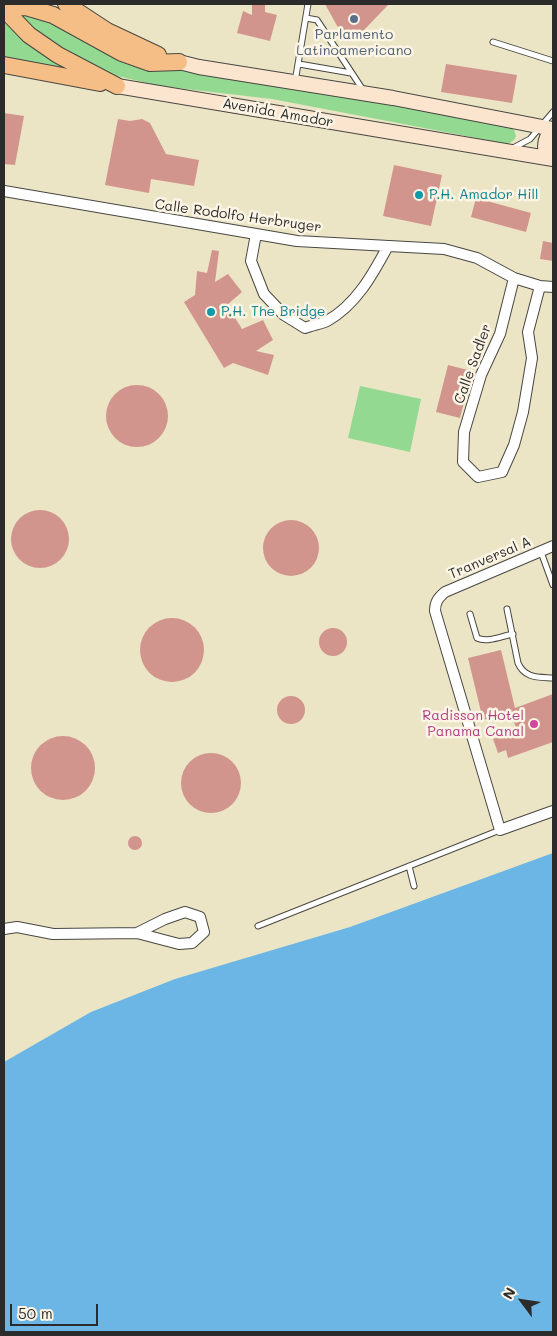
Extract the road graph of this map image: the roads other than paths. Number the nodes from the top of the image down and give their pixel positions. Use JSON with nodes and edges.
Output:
{"nodes":[{"id":1,"x":66,"y":4,"type":"edge"},
{"id":2,"x":308,"y":4,"type":"edge"},
{"id":3,"x":4,"y":8,"type":"edge"},
{"id":4,"x":306,"y":18,"type":"junction"},
{"id":5,"x":493,"y":42,"type":"dead end"},
{"id":6,"x":553,"y":61,"type":"edge"},
{"id":7,"x":179,"y":62,"type":"junction"},
{"id":8,"x":299,"y":64,"type":"junction"},
{"id":9,"x":4,"y":65,"type":"edge"},
{"id":10,"x":351,"y":73,"type":"junction"},
{"id":11,"x":295,"y":83,"type":"junction"},
{"id":12,"x":117,"y":86,"type":"junction"},
{"id":13,"x":366,"y":94,"type":"junction"},
{"id":14,"x":553,"y":112,"type":"edge"},
{"id":15,"x":549,"y":128,"type":"edge"},
{"id":16,"x":506,"y":151,"type":"junction"},
{"id":17,"x":551,"y":159,"type":"edge"},
{"id":18,"x":4,"y":191,"type":"edge"},
{"id":19,"x":256,"y":234,"type":"junction"},
{"id":20,"x":388,"y":246,"type":"junction"},
{"id":21,"x":514,"y":278,"type":"junction"},
{"id":22,"x":540,"y":286,"type":"junction"},
{"id":23,"x":553,"y":287,"type":"edge"},
{"id":24,"x":553,"y":546,"type":"edge"},
{"id":25,"x":541,"y":552,"type":"junction"},
{"id":26,"x":553,"y":585,"type":"edge"},
{"id":27,"x":507,"y":608,"type":"dead end"},
{"id":28,"x":470,"y":614,"type":"dead end"},
{"id":29,"x":513,"y":634,"type":"junction"},
{"id":30,"x":553,"y":678,"type":"edge"},
{"id":31,"x":553,"y":811,"type":"edge"},
{"id":32,"x":500,"y":830,"type":"junction"},
{"id":33,"x":409,"y":866,"type":"junction"},
{"id":34,"x":414,"y":886,"type":"dead end"},
{"id":35,"x":258,"y":926,"type":"dead end"},
{"id":36,"x":4,"y":929,"type":"edge"},
{"id":37,"x":137,"y":933,"type":"junction"}],
"edges":[{"from":1,"to":7,"type":"main road"},
{"from":2,"to":4,"type":"lane"},
{"from":3,"to":7,"type":"main road"},
{"from":3,"to":12,"type":"main road"},
{"from":4,"to":8,"type":"lane"},
{"from":4,"to":10,"type":"lane"},
{"from":5,"to":6,"type":"lane"},
{"from":7,"to":11,"type":"main road"},
{"from":8,"to":10,"type":"lane"},
{"from":8,"to":11,"type":"lane"},
{"from":9,"to":12,"type":"main road","name":"Avenida Amador"},
{"from":10,"to":13,"type":"lane"},
{"from":11,"to":13,"type":"main road"},
{"from":12,"to":16,"type":"main road","name":"Avenida Amador"},
{"from":13,"to":15,"type":"main road"},
{"from":14,"to":15,"type":"lane"},
{"from":15,"to":16,"type":"lane"},
{"from":15,"to":17,"type":"main road"},
{"from":16,"to":17,"type":"main road","name":"Avenida Amador"},
{"from":18,"to":19,"type":"street","name":"Calle Rodolfo Herbruger"},
{"from":19,"to":20,"type":"street","name":"Calle Rodolfo Herbruger"},
{"from":19,"to":20,"type":"street"},
{"from":20,"to":21,"type":"street","name":"Calle Rodolfo Herbruger"},
{"from":21,"to":22,"type":"street","name":"Calle Rodolfo Herbruger"},
{"from":21,"to":22,"type":"street","name":"Calle Sadler"},
{"from":22,"to":23,"type":"street","name":"Calle Rodolfo Herbruger"},
{"from":24,"to":25,"type":"street","name":"Tranversal A"},
{"from":25,"to":26,"type":"lane"},
{"from":25,"to":32,"type":"street","name":"Tranversal A"},
{"from":27,"to":29,"type":"lane"},
{"from":28,"to":29,"type":"lane"},
{"from":29,"to":30,"type":"lane"},
{"from":31,"to":32,"type":"street"},
{"from":32,"to":33,"type":"lane"},
{"from":33,"to":34,"type":"lane"},
{"from":33,"to":35,"type":"lane"},
{"from":36,"to":37,"type":"street"},
{"from":37,"to":37,"type":"street"}]}
